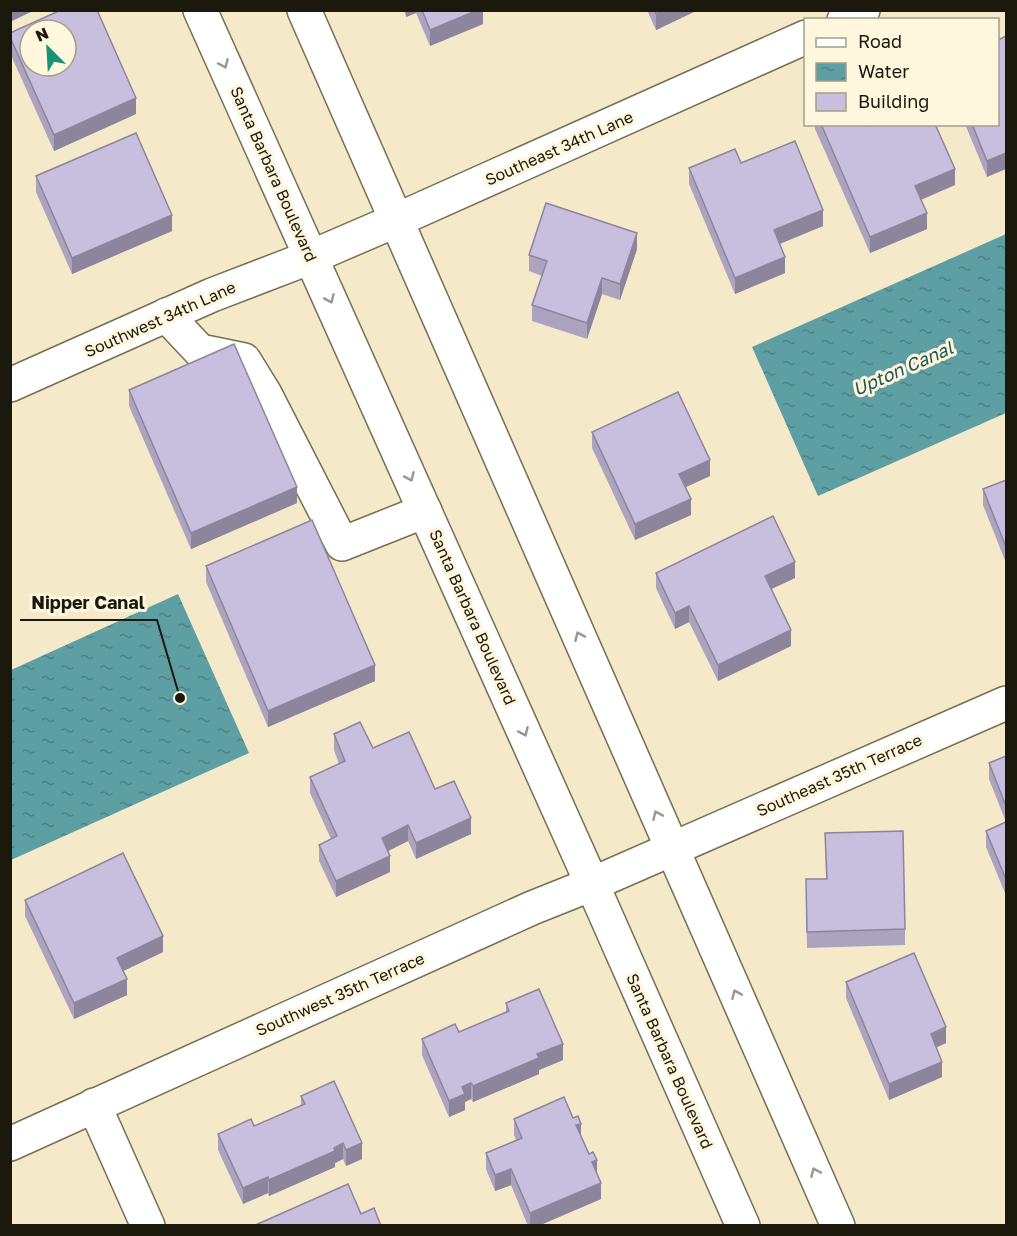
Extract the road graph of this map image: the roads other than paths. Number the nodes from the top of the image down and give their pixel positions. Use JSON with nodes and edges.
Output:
{"nodes":[{"id":1,"x":200,"y":10,"type":"edge"},
{"id":2,"x":304,"y":10,"type":"edge"},
{"id":3,"x":862,"y":11,"type":"edge"},
{"id":4,"x":848,"y":18,"type":"edge"},
{"id":5,"x":804,"y":39,"type":"edge"},
{"id":6,"x":397,"y":220,"type":"junction"},
{"id":7,"x":311,"y":257,"type":"junction"},
{"id":8,"x":166,"y":315,"type":"junction"},
{"id":9,"x":10,"y":385,"type":"edge"},
{"id":10,"x":425,"y":511,"type":"junction"},
{"id":11,"x":1006,"y":703,"type":"edge"},
{"id":12,"x":672,"y":849,"type":"junction"},
{"id":13,"x":592,"y":884,"type":"junction"},
{"id":14,"x":94,"y":1106,"type":"junction"},
{"id":15,"x":10,"y":1144,"type":"edge"},
{"id":16,"x":148,"y":1226,"type":"edge"},
{"id":17,"x":742,"y":1226,"type":"edge"},
{"id":18,"x":838,"y":1226,"type":"edge"}],
"edges":[{"from":1,"to":7,"type":"main road","name":"Santa Barbara Boulevard","one_way":true},
{"from":2,"to":6,"type":"main road"},
{"from":3,"to":4,"type":"main road"},
{"from":5,"to":6,"type":"main road","name":"Southeast 34th Lane"},
{"from":6,"to":7,"type":"main road","name":"Southeast 34th Lane"},
{"from":12,"to":6,"type":"main road","one_way":true},
{"from":7,"to":8,"type":"main road","name":"Southwest 34th Lane"},
{"from":7,"to":10,"type":"main road","name":"Santa Barbara Boulevard","one_way":true},
{"from":8,"to":9,"type":"main road","name":"Southwest 34th Lane"},
{"from":8,"to":10,"type":"main road"},
{"from":10,"to":13,"type":"main road","name":"Santa Barbara Boulevard","one_way":true},
{"from":11,"to":12,"type":"main road","name":"Southeast 35th Terrace"},
{"from":12,"to":13,"type":"main road","name":"Southwest 35th Terrace"},
{"from":18,"to":12,"type":"main road","one_way":true},
{"from":13,"to":14,"type":"main road","name":"Southwest 35th Terrace"},
{"from":13,"to":17,"type":"main road","name":"Santa Barbara Boulevard"},
{"from":14,"to":15,"type":"main road","name":"Southwest 35th Terrace"},
{"from":14,"to":16,"type":"main road"}]}
